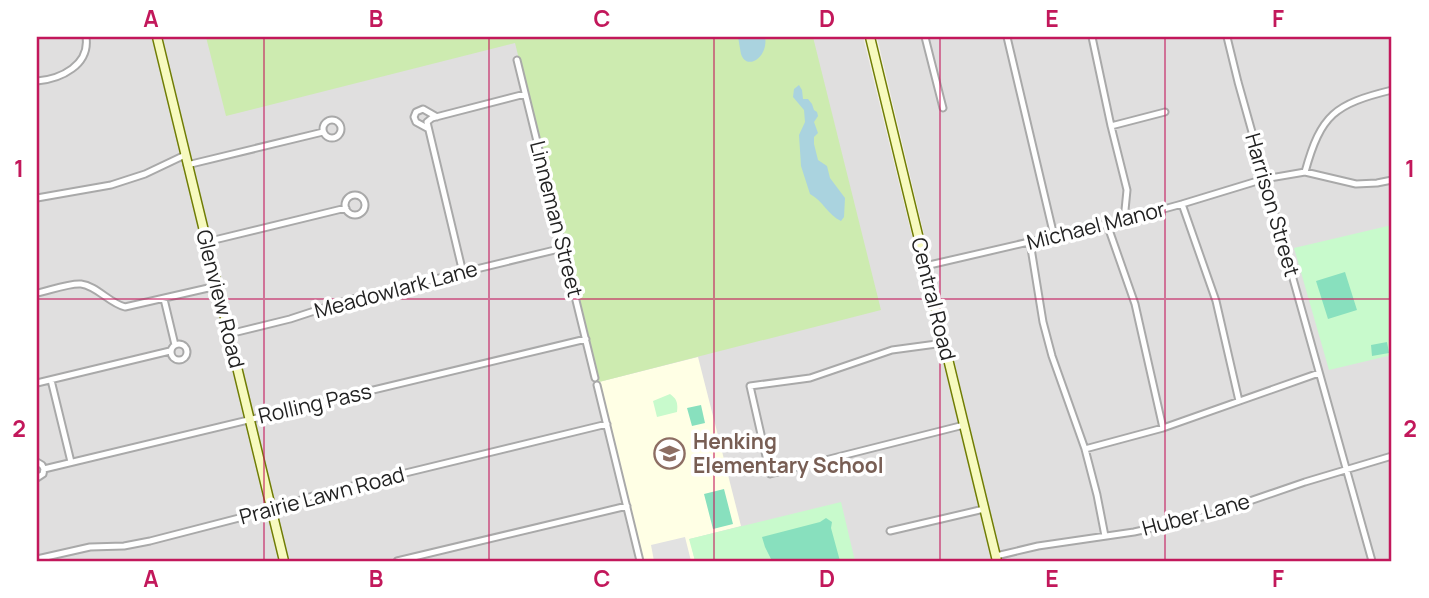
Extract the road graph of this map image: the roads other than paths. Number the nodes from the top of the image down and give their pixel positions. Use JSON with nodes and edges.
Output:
{"nodes":[{"id":1,"x":86,"y":37,"type":"edge"},
{"id":2,"x":157,"y":37,"type":"edge"},
{"id":3,"x":870,"y":37,"type":"edge"},
{"id":4,"x":925,"y":37,"type":"edge"},
{"id":5,"x":1007,"y":37,"type":"edge"},
{"id":6,"x":1092,"y":37,"type":"edge"},
{"id":7,"x":1227,"y":37,"type":"edge"},
{"id":8,"x":517,"y":60,"type":"dead end"},
{"id":9,"x":37,"y":81,"type":"edge"},
{"id":10,"x":1392,"y":90,"type":"edge"},
{"id":11,"x":525,"y":94,"type":"junction"},
{"id":12,"x":943,"y":108,"type":"dead end"},
{"id":13,"x":1164,"y":112,"type":"dead end"},
{"id":14,"x":435,"y":117,"type":"junction"},
{"id":15,"x":1111,"y":125,"type":"junction"},
{"id":16,"x":428,"y":128,"type":"junction"},
{"id":17,"x":323,"y":132,"type":"dead end"},
{"id":18,"x":185,"y":155,"type":"junction"},
{"id":19,"x":187,"y":165,"type":"junction"},
{"id":20,"x":1305,"y":172,"type":"junction"},
{"id":21,"x":1264,"y":179,"type":"junction"},
{"id":22,"x":1392,"y":180,"type":"edge"},
{"id":23,"x":37,"y":198,"type":"edge"},
{"id":24,"x":1182,"y":204,"type":"junction"},
{"id":25,"x":346,"y":208,"type":"dead end"},
{"id":26,"x":1124,"y":220,"type":"junction"},
{"id":27,"x":1107,"y":224,"type":"junction"},
{"id":28,"x":1054,"y":236,"type":"junction"},
{"id":29,"x":206,"y":242,"type":"junction"},
{"id":30,"x":1030,"y":242,"type":"junction"},
{"id":31,"x":563,"y":248,"type":"junction"},
{"id":32,"x":925,"y":266,"type":"junction"},
{"id":33,"x":463,"y":273,"type":"junction"},
{"id":34,"x":217,"y":286,"type":"junction"},
{"id":35,"x":37,"y":293,"type":"edge"},
{"id":36,"x":164,"y":299,"type":"junction"},
{"id":37,"x":229,"y":334,"type":"junction"},
{"id":38,"x":586,"y":339,"type":"junction"},
{"id":39,"x":944,"y":342,"type":"junction"},
{"id":40,"x":175,"y":345,"type":"junction"},
{"id":41,"x":170,"y":351,"type":"junction"},
{"id":42,"x":1319,"y":373,"type":"junction"},
{"id":43,"x":51,"y":380,"type":"junction"},
{"id":44,"x":37,"y":383,"type":"edge"},
{"id":45,"x":1238,"y":401,"type":"junction"},
{"id":46,"x":250,"y":419,"type":"junction"},
{"id":47,"x":607,"y":424,"type":"junction"},
{"id":48,"x":964,"y":425,"type":"junction"},
{"id":49,"x":1163,"y":428,"type":"junction"},
{"id":50,"x":1085,"y":449,"type":"junction"},
{"id":51,"x":1392,"y":456,"type":"edge"},
{"id":52,"x":37,"y":462,"type":"edge"},
{"id":53,"x":71,"y":462,"type":"junction"},
{"id":54,"x":44,"y":469,"type":"junction"},
{"id":55,"x":1345,"y":469,"type":"junction"},
{"id":56,"x":37,"y":478,"type":"edge"},
{"id":57,"x":627,"y":506,"type":"junction"},
{"id":58,"x":984,"y":509,"type":"junction"},
{"id":59,"x":270,"y":510,"type":"junction"},
{"id":60,"x":890,"y":531,"type":"dead end"},
{"id":61,"x":1105,"y":536,"type":"junction"},
{"id":62,"x":37,"y":559,"type":"edge"},
{"id":63,"x":996,"y":559,"type":"edge"},
{"id":64,"x":284,"y":561,"type":"edge"},
{"id":65,"x":397,"y":561,"type":"edge"},
{"id":66,"x":640,"y":561,"type":"edge"},
{"id":67,"x":1371,"y":561,"type":"edge"}],
"edges":[{"from":1,"to":9,"type":"street"},
{"from":2,"to":18,"type":"main road","name":"Glenview Road"},
{"from":3,"to":32,"type":"main road","name":"Central Road"},
{"from":4,"to":12,"type":"street"},
{"from":5,"to":28,"type":"street"},
{"from":6,"to":15,"type":"street"},
{"from":7,"to":21,"type":"street","name":"Harrison Street"},
{"from":8,"to":11,"type":"street","name":"Linneman Street"},
{"from":10,"to":20,"type":"street"},
{"from":11,"to":14,"type":"street"},
{"from":11,"to":31,"type":"street","name":"Linneman Street"},
{"from":13,"to":15,"type":"street"},
{"from":14,"to":16,"type":"street"},
{"from":14,"to":16,"type":"street"},
{"from":15,"to":26,"type":"street"},
{"from":16,"to":33,"type":"street"},
{"from":17,"to":19,"type":"street"},
{"from":18,"to":19,"type":"main road","name":"Glenview Road"},
{"from":18,"to":23,"type":"street"},
{"from":19,"to":29,"type":"main road","name":"Glenview Road"},
{"from":20,"to":21,"type":"street","name":"Michael Manor"},
{"from":20,"to":22,"type":"street"},
{"from":21,"to":24,"type":"street","name":"Michael Manor"},
{"from":21,"to":42,"type":"street","name":"Harrison Street"},
{"from":24,"to":26,"type":"street","name":"Michael Manor"},
{"from":24,"to":45,"type":"street"},
{"from":25,"to":29,"type":"street"},
{"from":26,"to":27,"type":"street","name":"Michael Manor"},
{"from":27,"to":28,"type":"street","name":"Michael Manor"},
{"from":27,"to":49,"type":"street"},
{"from":28,"to":30,"type":"street","name":"Michael Manor"},
{"from":29,"to":34,"type":"main road","name":"Glenview Road"},
{"from":30,"to":32,"type":"street","name":"Michael Manor"},
{"from":30,"to":50,"type":"street"},
{"from":31,"to":33,"type":"street","name":"Meadowlark Lane"},
{"from":31,"to":38,"type":"street","name":"Linneman Street"},
{"from":32,"to":39,"type":"main road","name":"Central Road"},
{"from":33,"to":37,"type":"street","name":"Meadowlark Lane"},
{"from":34,"to":36,"type":"street"},
{"from":34,"to":37,"type":"main road","name":"Glenview Road"},
{"from":35,"to":36,"type":"street"},
{"from":36,"to":40,"type":"street"},
{"from":37,"to":46,"type":"main road","name":"Glenview Road"},
{"from":38,"to":46,"type":"street","name":"Rolling Pass"},
{"from":38,"to":47,"type":"street","name":"Linneman Street"},
{"from":39,"to":48,"type":"main road","name":"Central Road"},
{"from":39,"to":48,"type":"street"},
{"from":40,"to":41,"type":"street"},
{"from":40,"to":41,"type":"street"},
{"from":41,"to":43,"type":"street"},
{"from":42,"to":45,"type":"street"},
{"from":42,"to":55,"type":"street","name":"Harrison Street"},
{"from":43,"to":44,"type":"street"},
{"from":43,"to":53,"type":"street"},
{"from":45,"to":49,"type":"street"},
{"from":46,"to":53,"type":"street","name":"Rolling Pass"},
{"from":46,"to":59,"type":"main road","name":"Glenview Road"},
{"from":47,"to":57,"type":"street","name":"Linneman Street"},
{"from":47,"to":59,"type":"street","name":"Prairie Lawn Road"},
{"from":48,"to":58,"type":"main road","name":"Central Road"},
{"from":49,"to":50,"type":"street"},
{"from":50,"to":61,"type":"street"},
{"from":51,"to":55,"type":"street","name":"Huber Lane"},
{"from":52,"to":54,"type":"street"},
{"from":53,"to":54,"type":"street","name":"Rolling Pass"},
{"from":54,"to":56,"type":"street"},
{"from":55,"to":61,"type":"street","name":"Huber Lane"},
{"from":55,"to":67,"type":"street","name":"Harrison Street"},
{"from":57,"to":65,"type":"street"},
{"from":57,"to":66,"type":"street","name":"Linneman Street"},
{"from":58,"to":60,"type":"street"},
{"from":58,"to":63,"type":"main road","name":"Central Road"},
{"from":59,"to":62,"type":"street","name":"Prairie Lawn Road"},
{"from":59,"to":64,"type":"main road","name":"Glenview Road"},
{"from":61,"to":63,"type":"street","name":"Huber Lane"}]}
